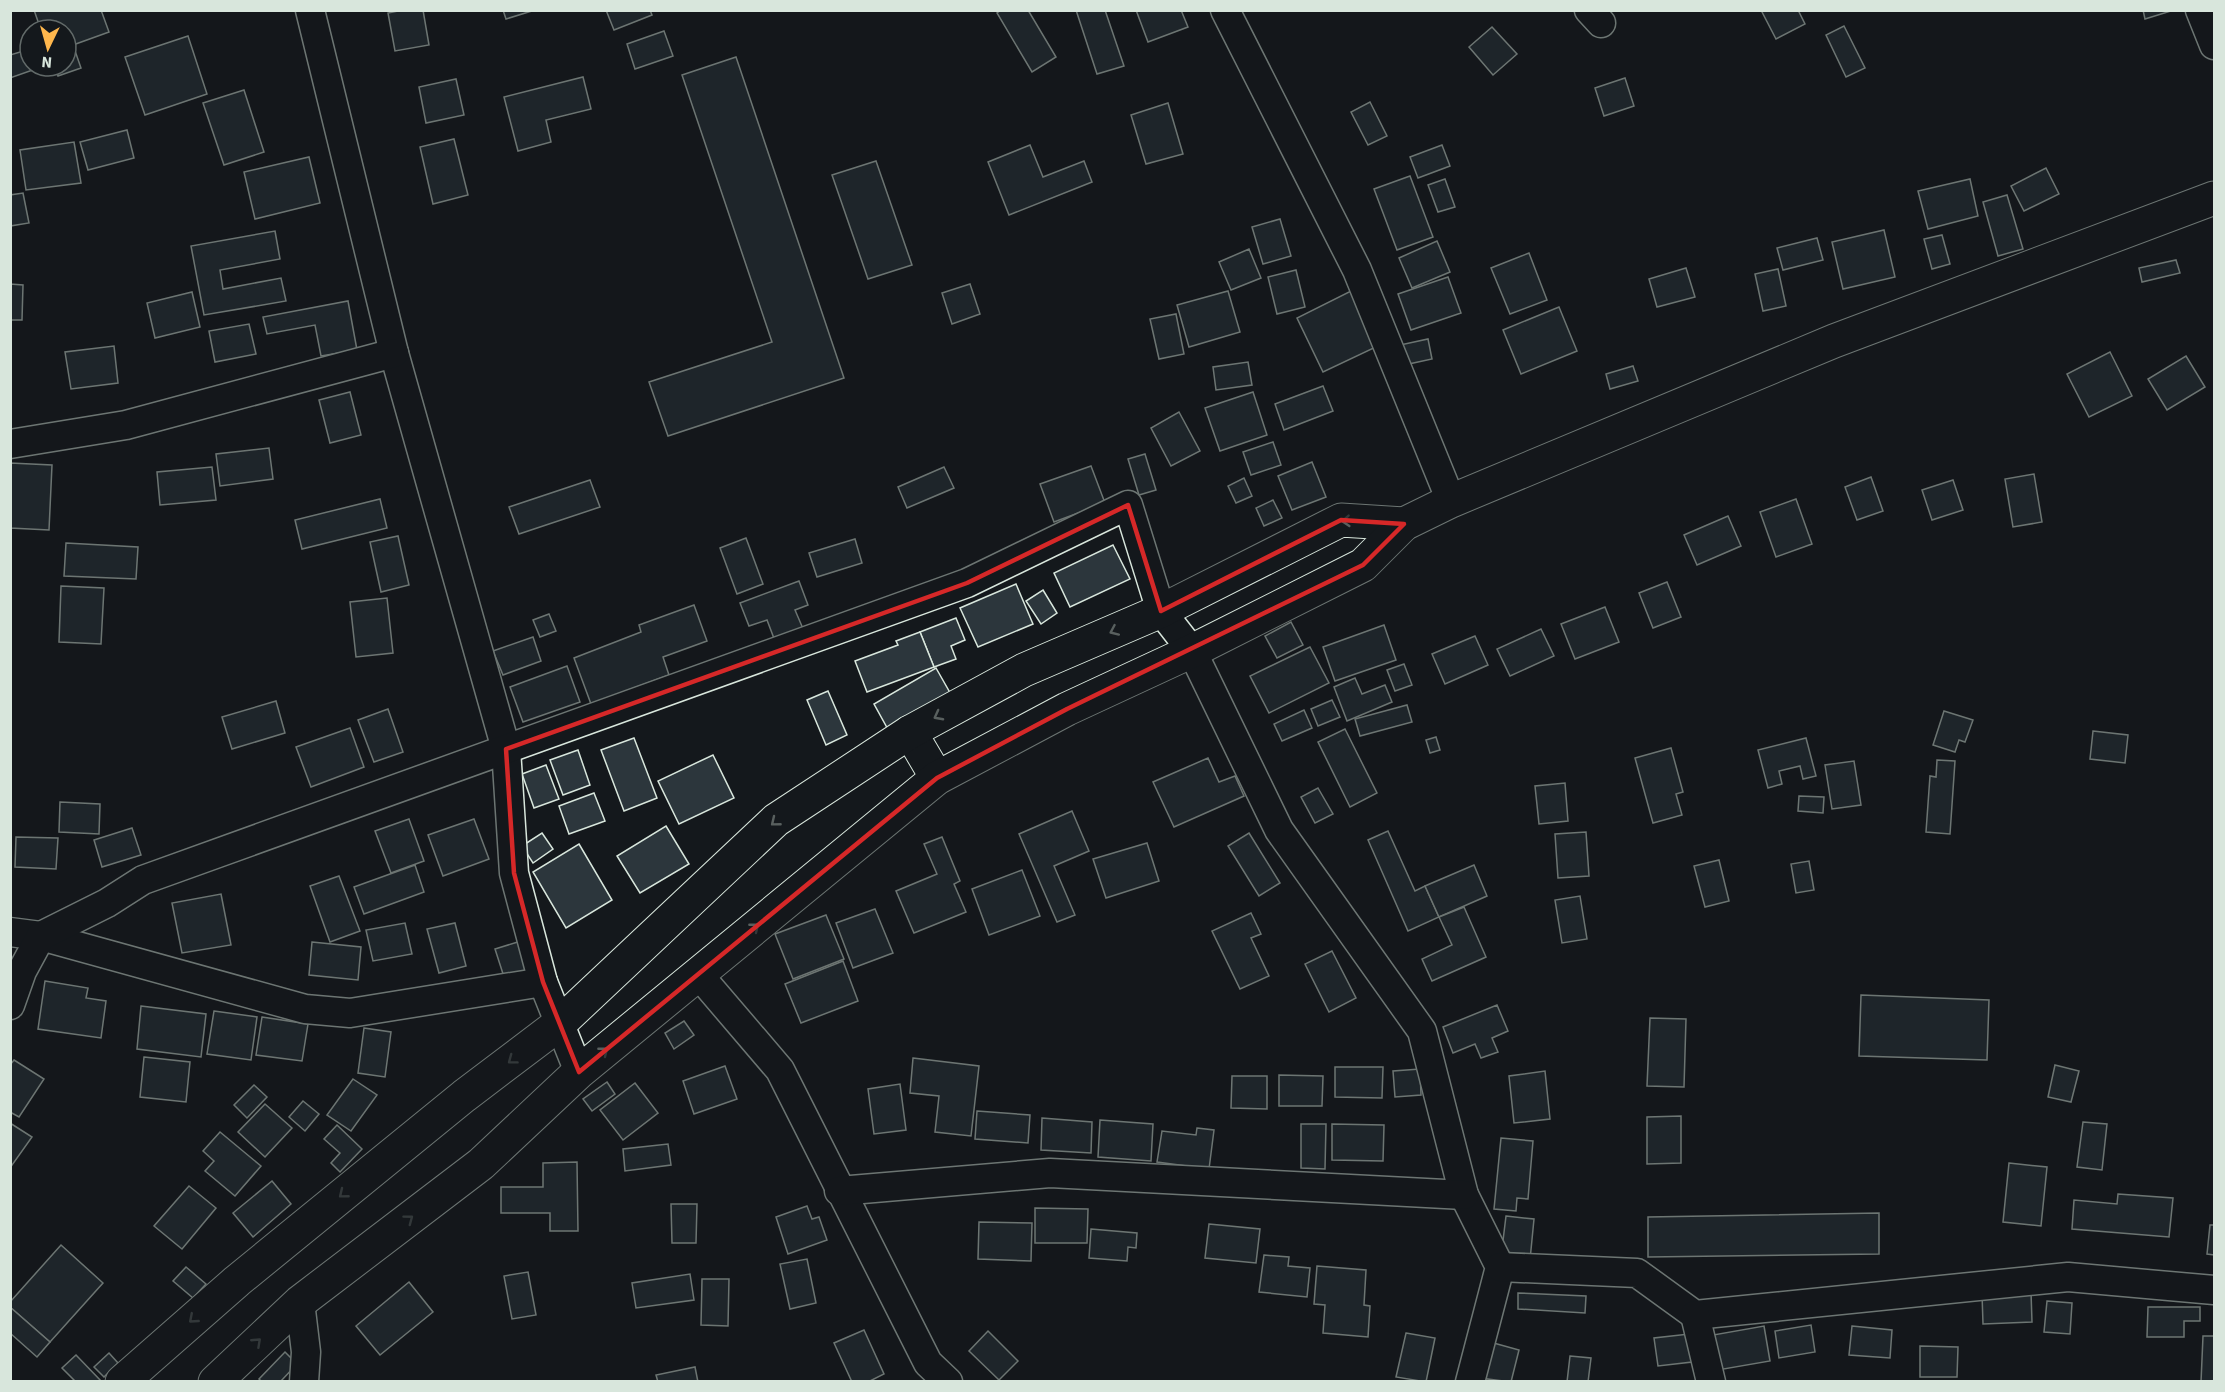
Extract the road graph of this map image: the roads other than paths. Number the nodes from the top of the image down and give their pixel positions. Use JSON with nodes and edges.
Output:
{"nodes":[{"id":1,"x":310,"y":10,"type":"edge"},
{"id":2,"x":1225,"y":10,"type":"edge"},
{"id":3,"x":2200,"y":10,"type":"edge"},
{"id":4,"x":2214,"y":45,"type":"edge"},
{"id":5,"x":2214,"y":198,"type":"edge"},
{"id":6,"x":394,"y":353,"type":"junction"},
{"id":7,"x":10,"y":444,"type":"edge"},
{"id":8,"x":1450,"y":501,"type":"junction"},
{"id":9,"x":1404,"y":524,"type":"junction"},
{"id":10,"x":1161,"y":611,"type":"junction"},
{"id":11,"x":1192,"y":651,"type":"junction"},
{"id":12,"x":910,"y":732,"type":"junction"},
{"id":13,"x":506,"y":749,"type":"junction"},
{"id":14,"x":936,"y":778,"type":"junction"},
{"id":15,"x":10,"y":932,"type":"edge"},
{"id":16,"x":40,"y":936,"type":"junction"},
{"id":17,"x":698,"y":974,"type":"junction"},
{"id":18,"x":543,"y":982,"type":"junction"},
{"id":19,"x":10,"y":1005,"type":"edge"},
{"id":20,"x":559,"y":1024,"type":"junction"},
{"id":21,"x":579,"y":1072,"type":"junction"},
{"id":22,"x":839,"y":1191,"type":"junction"},
{"id":23,"x":1464,"y":1195,"type":"junction"},
{"id":24,"x":1500,"y":1267,"type":"junction"},
{"id":25,"x":2214,"y":1290,"type":"edge"},
{"id":26,"x":300,"y":1302,"type":"junction"},
{"id":27,"x":1695,"y":1315,"type":"junction"},
{"id":28,"x":122,"y":1382,"type":"edge"},
{"id":29,"x":214,"y":1382,"type":"edge"},
{"id":30,"x":304,"y":1382,"type":"edge"},
{"id":31,"x":948,"y":1382,"type":"edge"},
{"id":32,"x":1470,"y":1382,"type":"edge"},
{"id":33,"x":1711,"y":1382,"type":"edge"}],
"edges":[{"from":1,"to":6,"type":"street"},
{"from":2,"to":8,"type":"street"},
{"from":3,"to":4,"type":"street"},
{"from":5,"to":8,"type":"main road"},
{"from":6,"to":7,"type":"street"},
{"from":6,"to":13,"type":"street"},
{"from":8,"to":9,"type":"main road"},
{"from":9,"to":10,"type":"main road","one_way":true},
{"from":9,"to":11,"type":"main road"},
{"from":10,"to":11,"type":"street"},
{"from":10,"to":12,"type":"main road","one_way":true},
{"from":10,"to":13,"type":"street"},
{"from":11,"to":14,"type":"main road"},
{"from":11,"to":23,"type":"street"},
{"from":12,"to":14,"type":"main road"},
{"from":12,"to":20,"type":"main road","one_way":true},
{"from":13,"to":16,"type":"street"},
{"from":13,"to":18,"type":"street"},
{"from":17,"to":14,"type":"main road","one_way":true},
{"from":15,"to":16,"type":"street"},
{"from":16,"to":18,"type":"street"},
{"from":16,"to":19,"type":"street"},
{"from":21,"to":17,"type":"main road","one_way":true},
{"from":17,"to":22,"type":"street"},
{"from":18,"to":20,"type":"street"},
{"from":20,"to":21,"type":"street"},
{"from":20,"to":28,"type":"main road","one_way":true},
{"from":26,"to":21,"type":"main road","one_way":true},
{"from":22,"to":23,"type":"street"},
{"from":22,"to":31,"type":"street"},
{"from":23,"to":24,"type":"street"},
{"from":24,"to":27,"type":"street"},
{"from":24,"to":32,"type":"street"},
{"from":25,"to":27,"type":"street"},
{"from":29,"to":26,"type":"main road","one_way":true},
{"from":26,"to":30,"type":"street"},
{"from":27,"to":33,"type":"street"}]}
